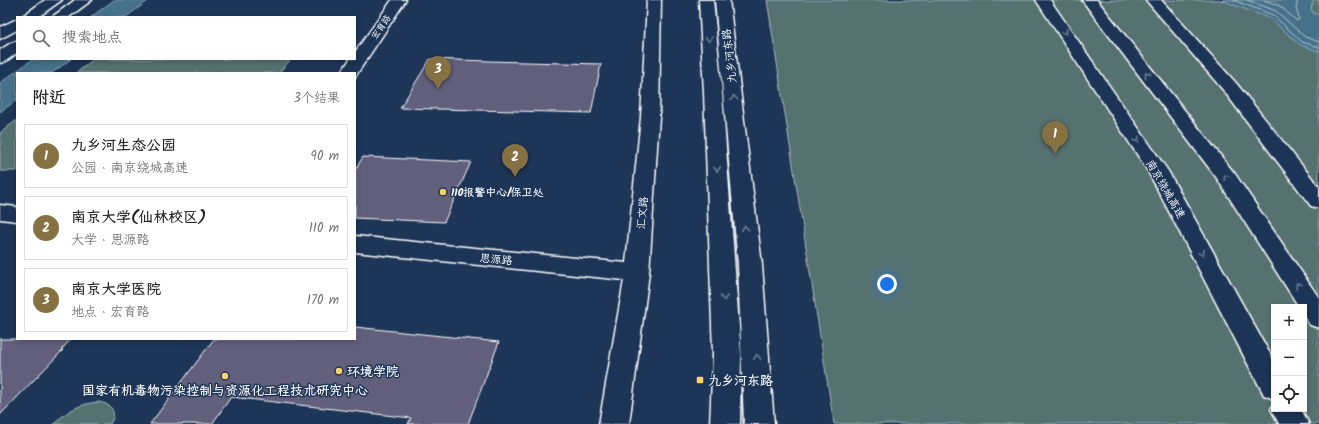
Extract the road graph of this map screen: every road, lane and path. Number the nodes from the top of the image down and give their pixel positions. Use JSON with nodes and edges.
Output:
{"nodes":[{"id":1,"x":55,"y":0,"type":"edge"},
{"id":2,"x":85,"y":0,"type":"edge"},
{"id":3,"x":399,"y":0,"type":"edge"},
{"id":4,"x":654,"y":0,"type":"edge"},
{"id":5,"x":706,"y":0,"type":"edge"},
{"id":6,"x":722,"y":0,"type":"edge"},
{"id":7,"x":1043,"y":0,"type":"edge"},
{"id":8,"x":1089,"y":0,"type":"edge"},
{"id":9,"x":1153,"y":0,"type":"edge"},
{"id":10,"x":30,"y":16,"type":"edge"},
{"id":11,"x":61,"y":16,"type":"edge"},
{"id":12,"x":16,"y":25,"type":"edge"},
{"id":13,"x":0,"y":34,"type":"edge"},
{"id":14,"x":16,"y":47,"type":"edge"},
{"id":15,"x":0,"y":58,"type":"edge"},
{"id":16,"x":350,"y":72,"type":"edge"},
{"id":17,"x":1319,"y":201,"type":"edge"},
{"id":18,"x":0,"y":212,"type":"edge"},
{"id":19,"x":16,"y":214,"type":"edge"},
{"id":20,"x":356,"y":244,"type":"edge"},
{"id":21,"x":637,"y":273,"type":"junction"},
{"id":22,"x":1319,"y":318,"type":"edge"},
{"id":23,"x":1271,"y":381,"type":"edge"},
{"id":24,"x":1288,"y":412,"type":"edge"},
{"id":25,"x":614,"y":424,"type":"edge"},
{"id":26,"x":725,"y":424,"type":"edge"},
{"id":27,"x":759,"y":424,"type":"edge"},
{"id":28,"x":1294,"y":424,"type":"edge"}],
"edges":[{"from":1,"to":10,"type":"main road"},
{"from":2,"to":11,"type":"main road"},
{"from":3,"to":16,"type":"main road","name":"宏育路"},
{"from":4,"to":21,"type":"main road","name":"汇文路"},
{"from":5,"to":26,"type":"main road","name":"九乡河东路","one_way":true},
{"from":27,"to":6,"type":"main road","name":"九乡河东路","one_way":true},
{"from":7,"to":23,"type":"main road","name":"南京绕城高速","one_way":true},
{"from":22,"to":8,"type":"main road","one_way":true},
{"from":9,"to":17,"type":"main road"},
{"from":12,"to":13,"type":"main road"},
{"from":14,"to":15,"type":"main road"},
{"from":18,"to":19,"type":"main road"},
{"from":20,"to":21,"type":"main road","name":"思源路"},
{"from":21,"to":25,"type":"main road","name":"汇文路"},
{"from":24,"to":28,"type":"main road"}]}
